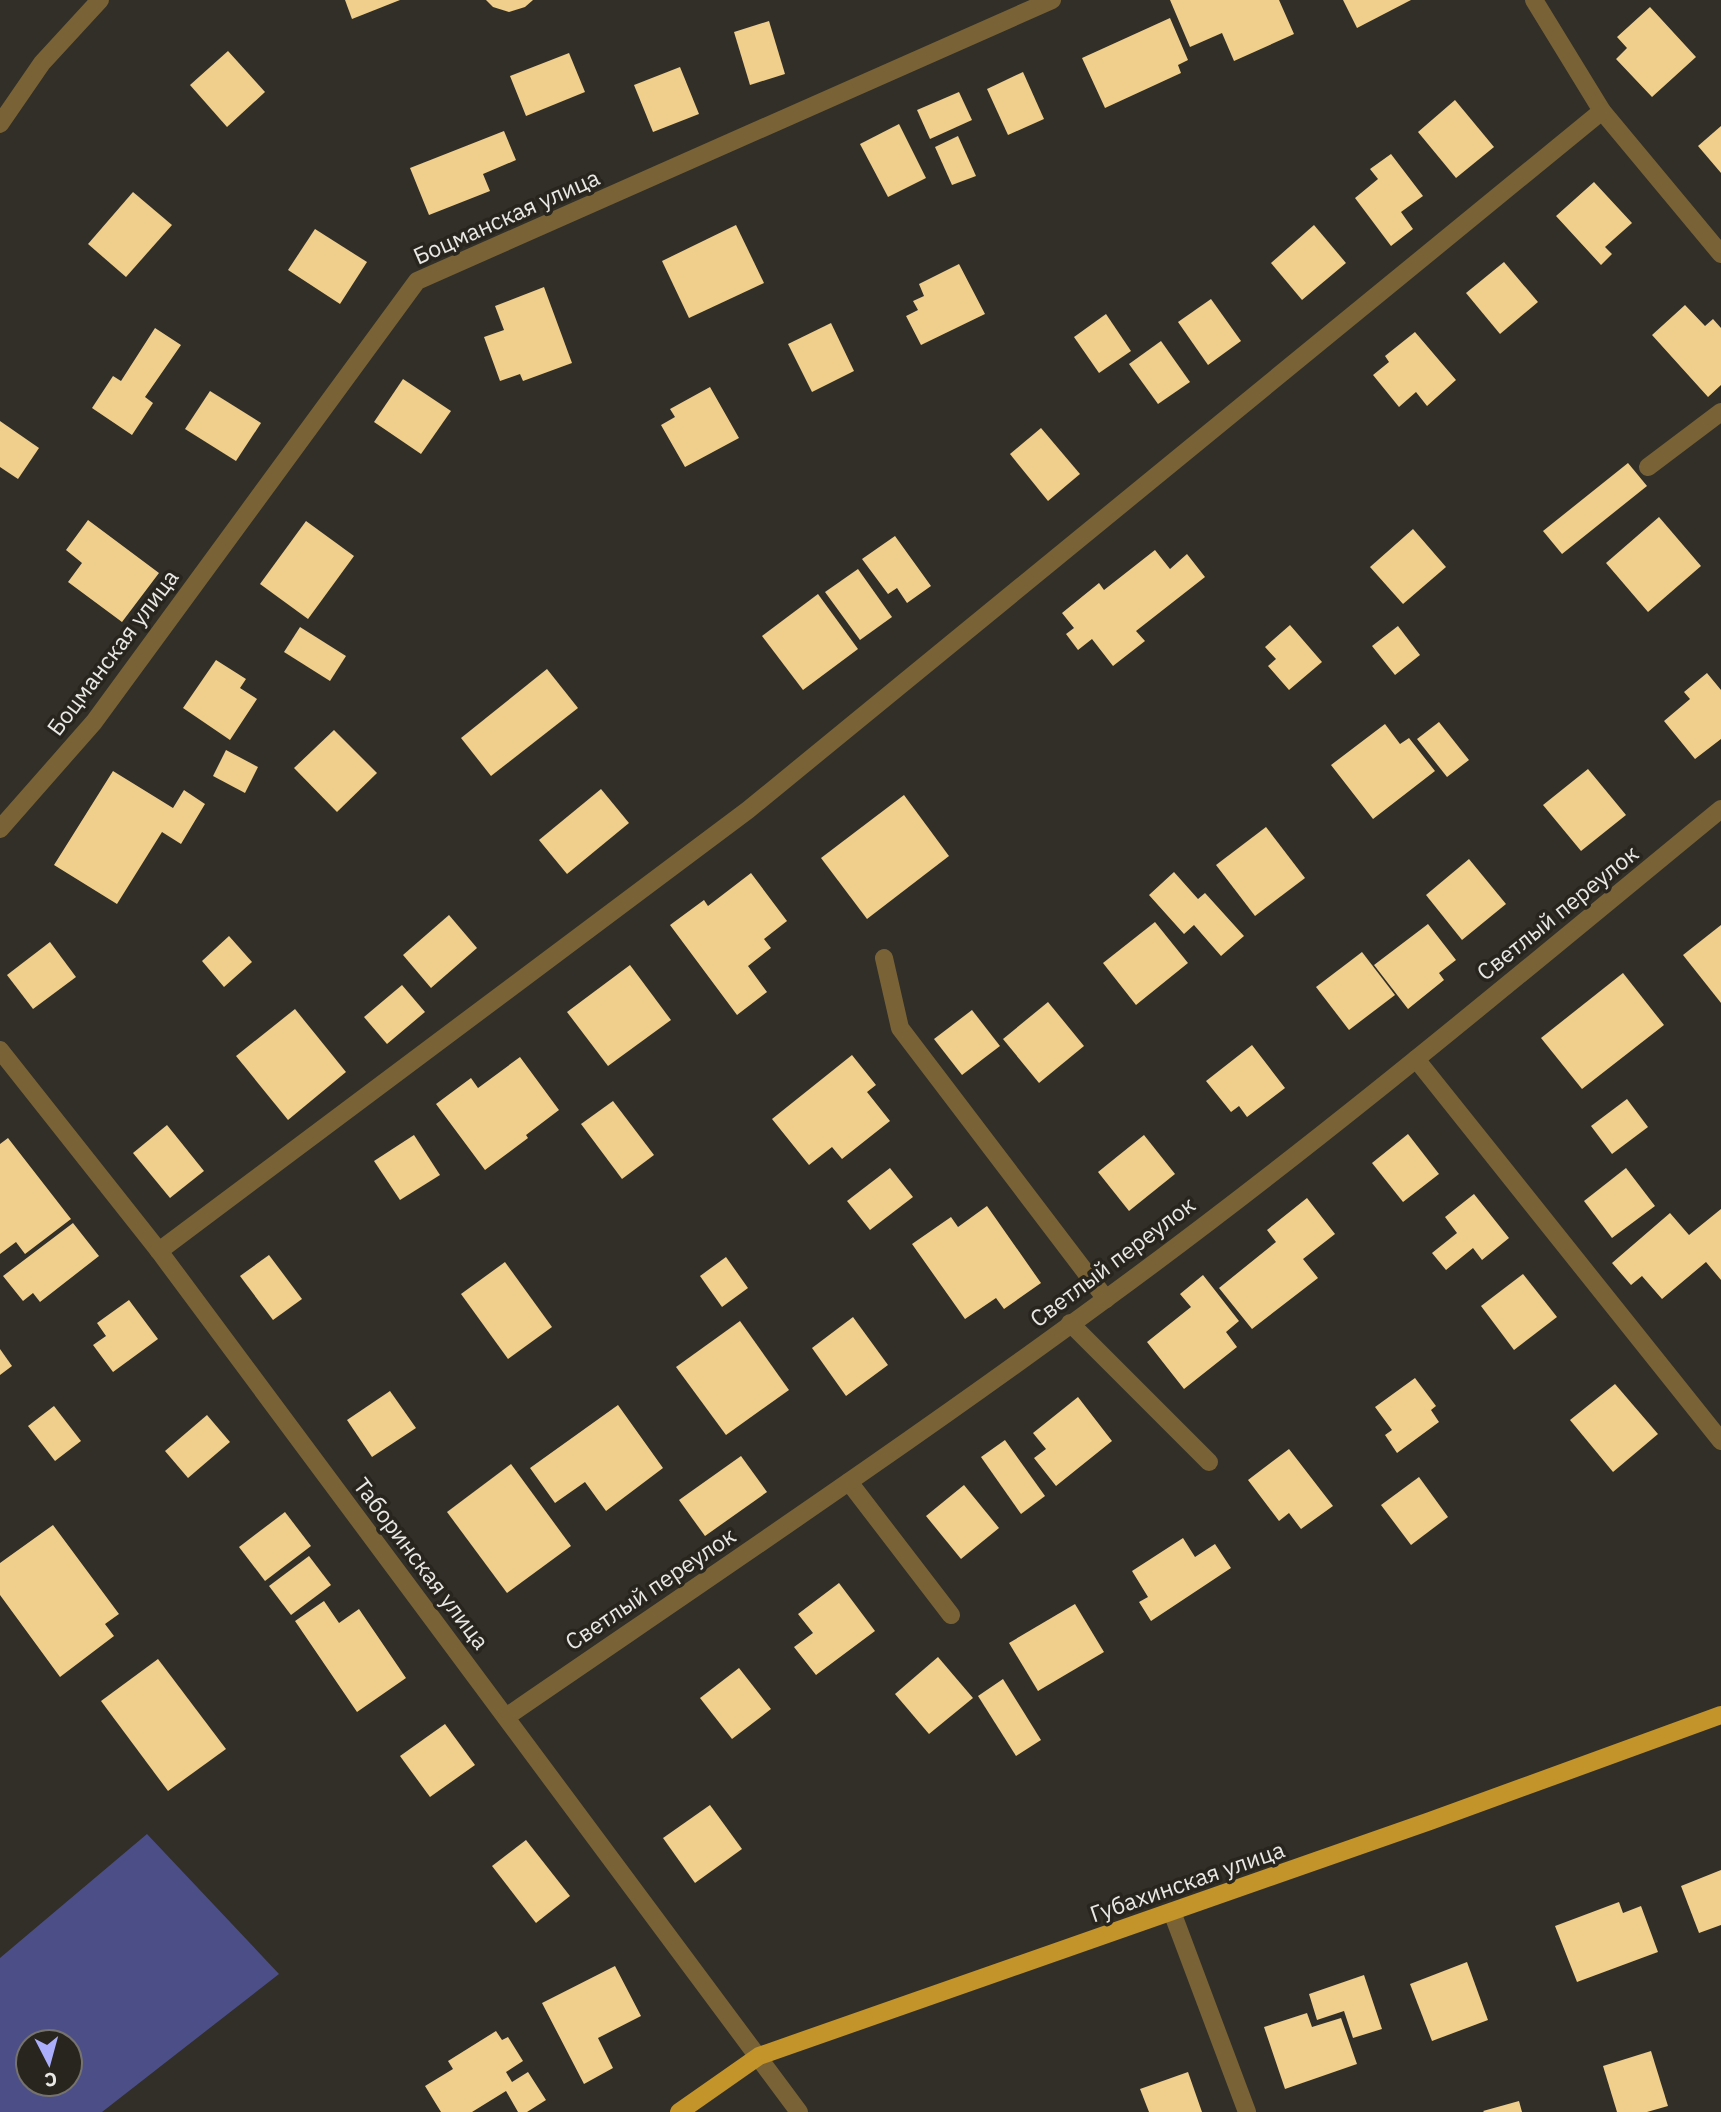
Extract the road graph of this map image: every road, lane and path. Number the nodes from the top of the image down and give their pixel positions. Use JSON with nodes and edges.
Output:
{"nodes":[{"id":1,"x":1052,"y":0,"type":"edge"},
{"id":2,"x":1534,"y":0,"type":"edge"},
{"id":3,"x":98,"y":1,"type":"edge"},
{"id":4,"x":1602,"y":111,"type":"junction"},
{"id":5,"x":0,"y":124,"type":"edge"},
{"id":6,"x":1721,"y":254,"type":"edge"},
{"id":7,"x":1721,"y":412,"type":"edge"},
{"id":8,"x":1648,"y":467,"type":"dead end"},
{"id":9,"x":1721,"y":809,"type":"edge"},
{"id":10,"x":0,"y":829,"type":"edge"},
{"id":11,"x":884,"y":958,"type":"dead end"},
{"id":12,"x":0,"y":1049,"type":"edge"},
{"id":13,"x":1416,"y":1059,"type":"junction"},
{"id":14,"x":159,"y":1251,"type":"junction"},
{"id":15,"x":1106,"y":1299,"type":"junction"},
{"id":16,"x":1070,"y":1324,"type":"junction"},
{"id":17,"x":1721,"y":1441,"type":"edge"},
{"id":18,"x":1209,"y":1462,"type":"dead end"},
{"id":19,"x":849,"y":1482,"type":"junction"},
{"id":20,"x":951,"y":1615,"type":"dead end"},
{"id":21,"x":1721,"y":1715,"type":"edge"},
{"id":22,"x":506,"y":1717,"type":"junction"},
{"id":23,"x":1172,"y":1912,"type":"junction"},
{"id":24,"x":759,"y":2056,"type":"junction"},
{"id":25,"x":679,"y":2112,"type":"edge"},
{"id":26,"x":799,"y":2112,"type":"edge"},
{"id":27,"x":1247,"y":2112,"type":"edge"}],
"edges":[{"from":1,"to":10,"type":"street","name":"Боцманская улица"},
{"from":2,"to":4,"type":"street"},
{"from":3,"to":5,"type":"street"},
{"from":4,"to":6,"type":"street"},
{"from":4,"to":14,"type":"street"},
{"from":7,"to":8,"type":"street"},
{"from":9,"to":13,"type":"street","name":"Светлый переулок"},
{"from":11,"to":15,"type":"street"},
{"from":12,"to":14,"type":"street","name":"Таборинская улица"},
{"from":13,"to":15,"type":"street","name":"Светлый переулок"},
{"from":13,"to":17,"type":"street"},
{"from":14,"to":22,"type":"street","name":"Таборинская улица"},
{"from":15,"to":16,"type":"street","name":"Светлый переулок"},
{"from":16,"to":18,"type":"street"},
{"from":16,"to":19,"type":"street","name":"Светлый переулок"},
{"from":19,"to":20,"type":"street"},
{"from":19,"to":22,"type":"street","name":"Светлый переулок"},
{"from":21,"to":23,"type":"main road","name":"Губахинская улица"},
{"from":22,"to":24,"type":"street","name":"Таборинская улица"},
{"from":23,"to":24,"type":"main road","name":"Губахинская улица"},
{"from":23,"to":27,"type":"street"},
{"from":24,"to":25,"type":"main road","name":"Губахинская улица"},
{"from":24,"to":26,"type":"street","name":"Таборинская улица"}]}
